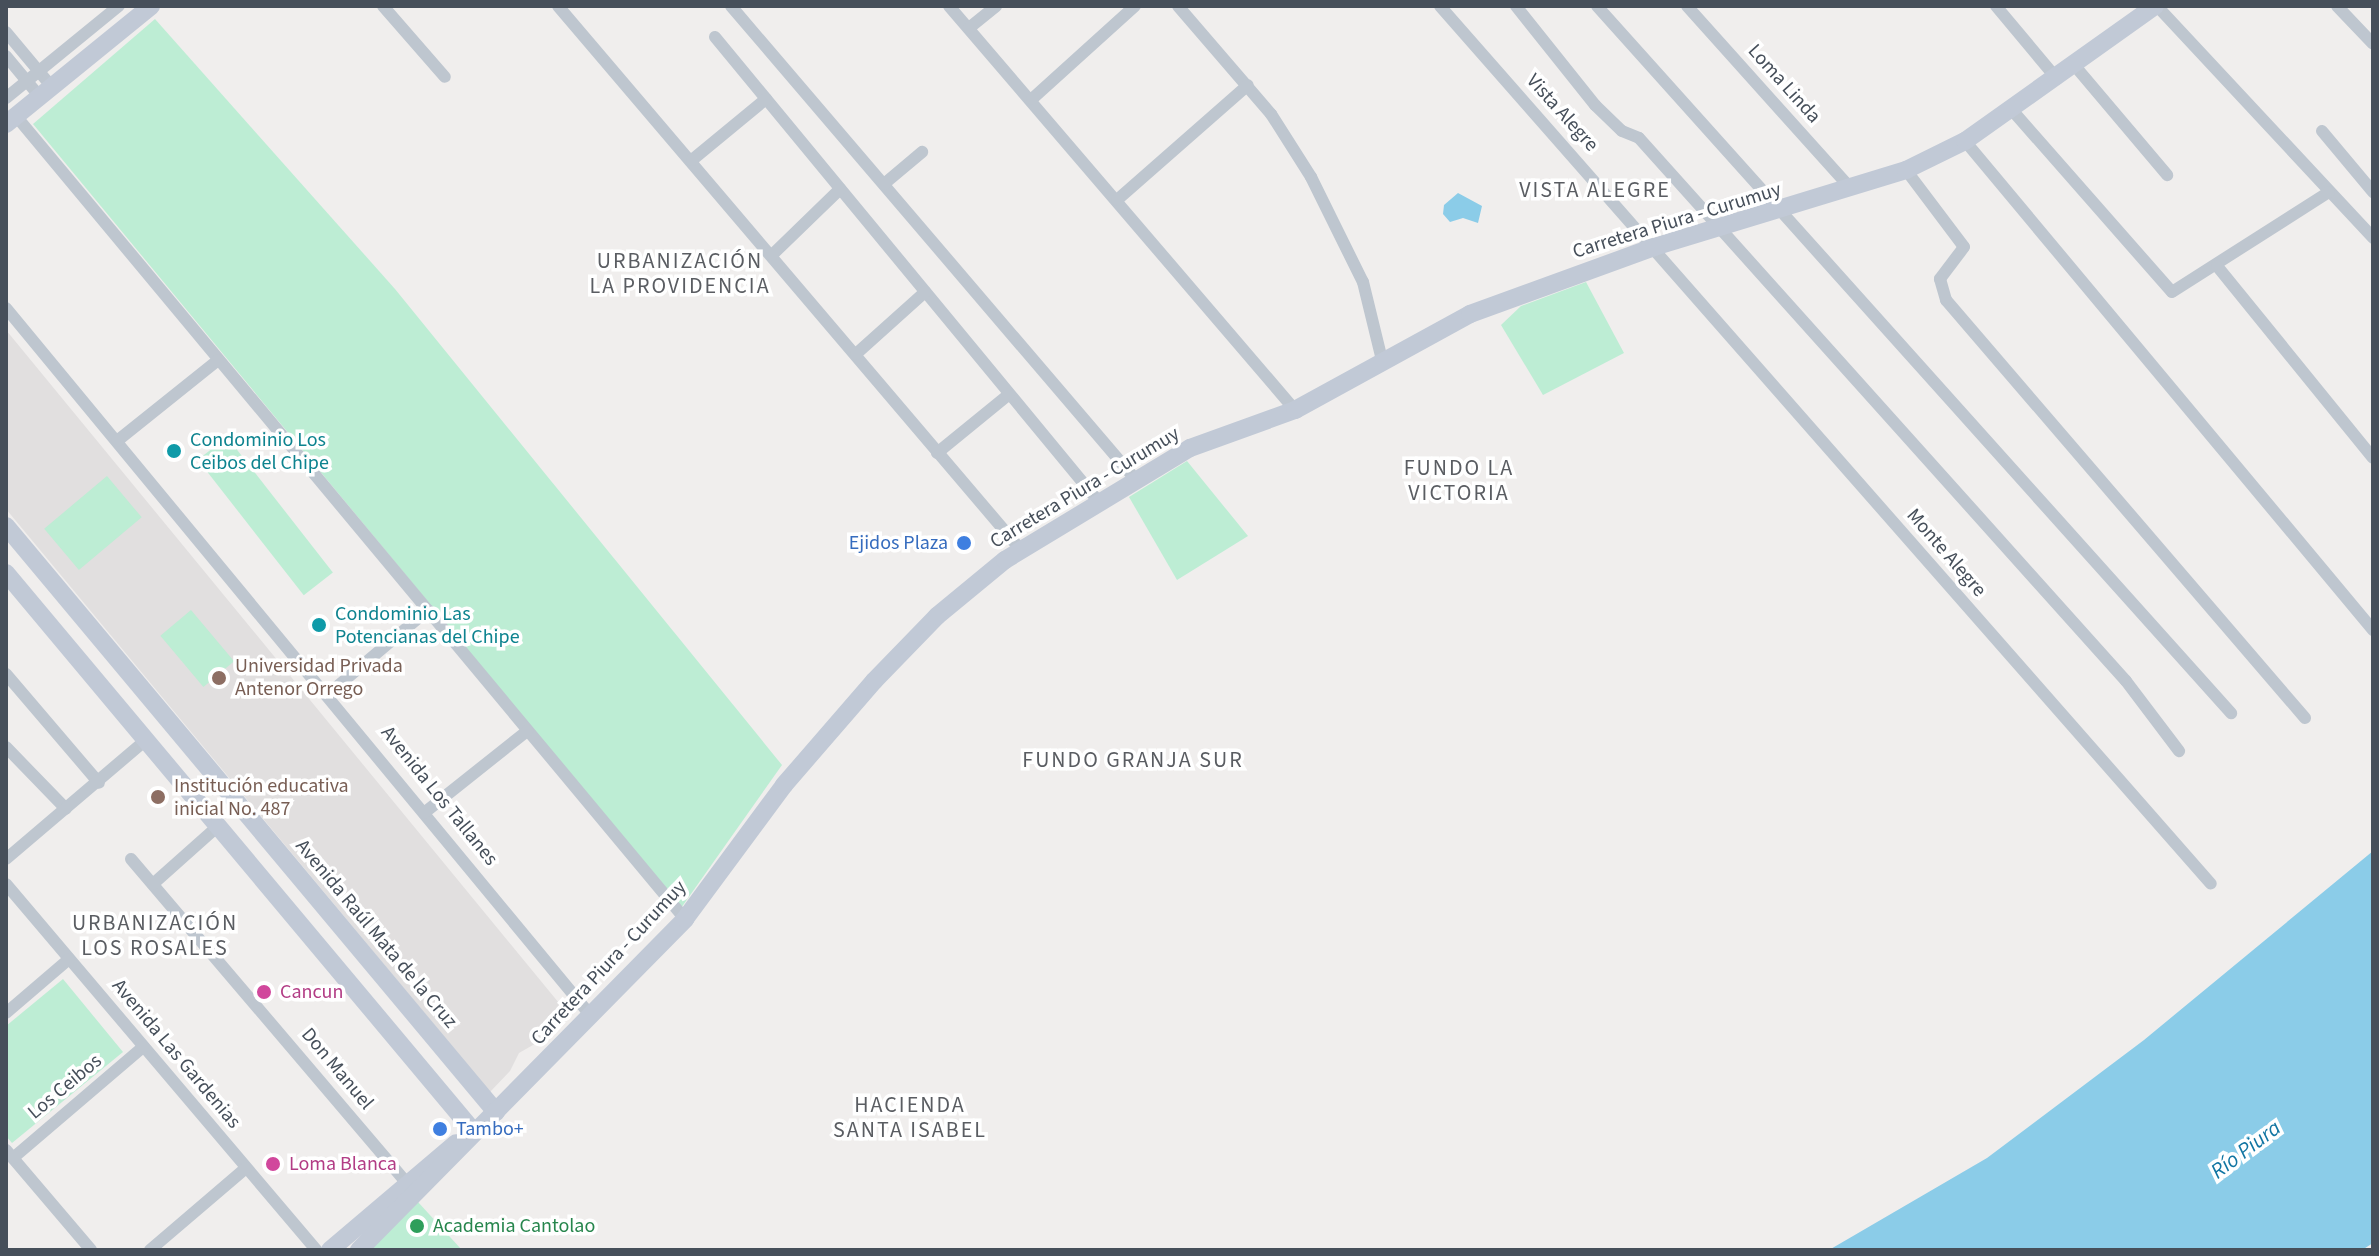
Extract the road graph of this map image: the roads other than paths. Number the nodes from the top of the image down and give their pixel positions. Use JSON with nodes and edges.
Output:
{"nodes":[{"id":1,"x":119,"y":6,"type":"edge"},
{"id":2,"x":151,"y":6,"type":"edge"},
{"id":3,"x":383,"y":6,"type":"edge"},
{"id":4,"x":558,"y":6,"type":"edge"},
{"id":5,"x":731,"y":6,"type":"edge"},
{"id":6,"x":949,"y":6,"type":"edge"},
{"id":7,"x":996,"y":6,"type":"edge"},
{"id":8,"x":1135,"y":6,"type":"edge"},
{"id":9,"x":1178,"y":6,"type":"edge"},
{"id":10,"x":1440,"y":6,"type":"edge"},
{"id":11,"x":1516,"y":6,"type":"edge"},
{"id":12,"x":1597,"y":6,"type":"edge"},
{"id":13,"x":1687,"y":6,"type":"edge"},
{"id":14,"x":1996,"y":6,"type":"edge"},
{"id":15,"x":2337,"y":6,"type":"edge"},
{"id":16,"x":2153,"y":7,"type":"edge"},
{"id":17,"x":969,"y":28,"type":"junction"},
{"id":18,"x":6,"y":32,"type":"edge"},
{"id":19,"x":715,"y":37,"type":"dead end"},
{"id":20,"x":2373,"y":44,"type":"edge"},
{"id":21,"x":6,"y":56,"type":"edge"},
{"id":22,"x":2075,"y":66,"type":"junction"},
{"id":23,"x":39,"y":71,"type":"junction"},
{"id":24,"x":445,"y":77,"type":"dead end"},
{"id":25,"x":2057,"y":79,"type":"junction"},
{"id":26,"x":27,"y":81,"type":"junction"},
{"id":27,"x":1248,"y":85,"type":"junction"},
{"id":28,"x":46,"y":92,"type":"junction"},
{"id":29,"x":6,"y":98,"type":"edge"},
{"id":30,"x":766,"y":99,"type":"junction"},
{"id":31,"x":1032,"y":99,"type":"junction"},
{"id":32,"x":2012,"y":110,"type":"junction"},
{"id":33,"x":11,"y":120,"type":"edge"},
{"id":34,"x":2322,"y":131,"type":"dead end"},
{"id":35,"x":1965,"y":141,"type":"junction"},
{"id":36,"x":922,"y":152,"type":"dead end"},
{"id":37,"x":692,"y":160,"type":"junction"},
{"id":38,"x":1906,"y":170,"type":"junction"},
{"id":39,"x":2167,"y":175,"type":"dead end"},
{"id":40,"x":884,"y":184,"type":"junction"},
{"id":41,"x":840,"y":189,"type":"junction"},
{"id":42,"x":1851,"y":189,"type":"junction"},
{"id":43,"x":2329,"y":192,"type":"junction"},
{"id":44,"x":2373,"y":192,"type":"edge"},
{"id":45,"x":1117,"y":200,"type":"junction"},
{"id":46,"x":1782,"y":210,"type":"junction"},
{"id":47,"x":1715,"y":227,"type":"junction"},
{"id":48,"x":2373,"y":238,"type":"edge"},
{"id":49,"x":1654,"y":247,"type":"junction"},
{"id":50,"x":772,"y":255,"type":"junction"},
{"id":51,"x":2217,"y":266,"type":"junction"},
{"id":52,"x":925,"y":292,"type":"junction"},
{"id":53,"x":6,"y":308,"type":"edge"},
{"id":54,"x":856,"y":354,"type":"junction"},
{"id":55,"x":218,"y":360,"type":"junction"},
{"id":56,"x":1382,"y":360,"type":"junction"},
{"id":57,"x":1008,"y":395,"type":"junction"},
{"id":58,"x":1295,"y":410,"type":"junction"},
{"id":59,"x":117,"y":441,"type":"junction"},
{"id":60,"x":937,"y":453,"type":"junction"},
{"id":61,"x":2373,"y":458,"type":"edge"},
{"id":62,"x":1136,"y":480,"type":"junction"},
{"id":63,"x":1099,"y":502,"type":"junction"},
{"id":64,"x":6,"y":526,"type":"edge"},
{"id":65,"x":1021,"y":550,"type":"junction"},
{"id":66,"x":6,"y":573,"type":"edge"},
{"id":67,"x":428,"y":610,"type":"junction"},
{"id":68,"x":2373,"y":630,"type":"edge"},
{"id":69,"x":6,"y":674,"type":"edge"},
{"id":70,"x":327,"y":695,"type":"junction"},
{"id":71,"x":2231,"y":713,"type":"dead end"},
{"id":72,"x":2305,"y":718,"type":"dead end"},
{"id":73,"x":527,"y":731,"type":"junction"},
{"id":74,"x":146,"y":740,"type":"junction"},
{"id":75,"x":6,"y":747,"type":"edge"},
{"id":76,"x":2179,"y":751,"type":"dead end"},
{"id":77,"x":99,"y":783,"type":"junction"},
{"id":78,"x":66,"y":809,"type":"junction"},
{"id":79,"x":424,"y":813,"type":"junction"},
{"id":80,"x":218,"y":826,"type":"junction"},
{"id":81,"x":6,"y":859,"type":"edge"},
{"id":82,"x":131,"y":859,"type":"dead end"},
{"id":83,"x":299,"y":876,"type":"junction"},
{"id":84,"x":6,"y":884,"type":"edge"},
{"id":85,"x":153,"y":884,"type":"junction"},
{"id":86,"x":2211,"y":884,"type":"dead end"},
{"id":87,"x":276,"y":895,"type":"junction"},
{"id":88,"x":685,"y":919,"type":"junction"},
{"id":89,"x":69,"y":959,"type":"junction"},
{"id":90,"x":6,"y":1013,"type":"edge"},
{"id":91,"x":592,"y":1017,"type":"junction"},
{"id":92,"x":143,"y":1047,"type":"junction"},
{"id":93,"x":496,"y":1112,"type":"junction"},
{"id":94,"x":468,"y":1138,"type":"junction"},
{"id":95,"x":10,"y":1154,"type":"edge"},
{"id":96,"x":246,"y":1168,"type":"junction"},
{"id":97,"x":412,"y":1189,"type":"junction"},
{"id":98,"x":91,"y":1250,"type":"edge"},
{"id":99,"x":150,"y":1250,"type":"edge"},
{"id":100,"x":316,"y":1250,"type":"edge"},
{"id":101,"x":330,"y":1250,"type":"edge"},
{"id":102,"x":359,"y":1250,"type":"edge"}],
"edges":[{"from":1,"to":23,"type":"street"},
{"from":2,"to":28,"type":"main road"},
{"from":3,"to":24,"type":"street"},
{"from":4,"to":37,"type":"street"},
{"from":5,"to":40,"type":"street"},
{"from":6,"to":17,"type":"street"},
{"from":7,"to":17,"type":"street"},
{"from":8,"to":31,"type":"street"},
{"from":9,"to":27,"type":"street"},
{"from":10,"to":49,"type":"street","name":"Vista Alegre"},
{"from":11,"to":47,"type":"street"},
{"from":12,"to":46,"type":"street"},
{"from":13,"to":42,"type":"street","name":"Loma Linda"},
{"from":14,"to":25,"type":"street"},
{"from":15,"to":20,"type":"street"},
{"from":16,"to":22,"type":"main road","name":"Carretera Piura - Curumuy"},
{"from":16,"to":43,"type":"street"},
{"from":17,"to":31,"type":"street"},
{"from":18,"to":23,"type":"street"},
{"from":19,"to":30,"type":"street"},
{"from":21,"to":26,"type":"street"},
{"from":22,"to":25,"type":"main road","name":"Carretera Piura - Curumuy"},
{"from":22,"to":39,"type":"street"},
{"from":23,"to":26,"type":"street"},
{"from":23,"to":28,"type":"street"},
{"from":25,"to":32,"type":"main road","name":"Carretera Piura - Curumuy"},
{"from":26,"to":28,"type":"street"},
{"from":26,"to":29,"type":"street"},
{"from":27,"to":45,"type":"street"},
{"from":27,"to":56,"type":"street"},
{"from":28,"to":33,"type":"main road"},
{"from":30,"to":37,"type":"street"},
{"from":30,"to":41,"type":"street"},
{"from":31,"to":45,"type":"street"},
{"from":32,"to":35,"type":"main road","name":"Carretera Piura - Curumuy"},
{"from":32,"to":51,"type":"street"},
{"from":33,"to":55,"type":"street"},
{"from":34,"to":44,"type":"street"},
{"from":35,"to":38,"type":"main road","name":"Carretera Piura - Curumuy"},
{"from":35,"to":68,"type":"street"},
{"from":36,"to":40,"type":"street"},
{"from":37,"to":50,"type":"street"},
{"from":38,"to":42,"type":"main road","name":"Carretera Piura - Curumuy"},
{"from":38,"to":72,"type":"street"},
{"from":40,"to":62,"type":"street"},
{"from":41,"to":50,"type":"street"},
{"from":41,"to":52,"type":"street"},
{"from":42,"to":46,"type":"main road","name":"Carretera Piura - Curumuy"},
{"from":43,"to":48,"type":"street"},
{"from":43,"to":51,"type":"street"},
{"from":45,"to":58,"type":"street"},
{"from":46,"to":47,"type":"main road","name":"Carretera Piura - Curumuy"},
{"from":46,"to":71,"type":"street"},
{"from":47,"to":49,"type":"main road","name":"Carretera Piura - Curumuy"},
{"from":47,"to":76,"type":"street"},
{"from":49,"to":56,"type":"main road","name":"Carretera Piura - Curumuy"},
{"from":49,"to":86,"type":"street","name":"Monte Alegre"},
{"from":50,"to":54,"type":"street"},
{"from":51,"to":61,"type":"street"},
{"from":52,"to":54,"type":"street"},
{"from":52,"to":57,"type":"street"},
{"from":53,"to":59,"type":"street","name":"Avenida Los Tallanes"},
{"from":54,"to":60,"type":"street"},
{"from":55,"to":59,"type":"street"},
{"from":55,"to":67,"type":"street"},
{"from":56,"to":58,"type":"main road","name":"Carretera Piura - Curumuy"},
{"from":57,"to":60,"type":"street"},
{"from":57,"to":63,"type":"street"},
{"from":58,"to":62,"type":"main road","name":"Carretera Piura - Curumuy"},
{"from":59,"to":70,"type":"street","name":"Avenida Los Tallanes"},
{"from":60,"to":65,"type":"street"},
{"from":62,"to":63,"type":"main road","name":"Carretera Piura - Curumuy"},
{"from":63,"to":65,"type":"main road","name":"Carretera Piura - Curumuy"},
{"from":64,"to":83,"type":"main road","name":"Avenida Raúl Mata de la Cruz"},
{"from":65,"to":88,"type":"main road","name":"Carretera Piura - Curumuy"},
{"from":66,"to":74,"type":"main road"},
{"from":67,"to":70,"type":"street"},
{"from":67,"to":73,"type":"street"},
{"from":69,"to":77,"type":"street"},
{"from":70,"to":79,"type":"street","name":"Avenida Los Tallanes"},
{"from":73,"to":79,"type":"street"},
{"from":73,"to":88,"type":"street"},
{"from":74,"to":77,"type":"street"},
{"from":74,"to":80,"type":"main road"},
{"from":75,"to":78,"type":"street"},
{"from":77,"to":78,"type":"street"},
{"from":78,"to":81,"type":"street"},
{"from":79,"to":91,"type":"street","name":"Avenida Los Tallanes"},
{"from":80,"to":85,"type":"street"},
{"from":80,"to":87,"type":"main road"},
{"from":82,"to":85,"type":"street","name":"Don Manuel"},
{"from":83,"to":87,"type":"main road"},
{"from":83,"to":93,"type":"main road","name":"Avenida Raúl Mata de la Cruz"},
{"from":84,"to":89,"type":"street","name":"Avenida Las Gardenias"},
{"from":85,"to":97,"type":"street","name":"Don Manuel"},
{"from":87,"to":94,"type":"main road"},
{"from":88,"to":91,"type":"main road","name":"Carretera Piura - Curumuy"},
{"from":89,"to":90,"type":"street"},
{"from":89,"to":92,"type":"street","name":"Avenida Las Gardenias"},
{"from":91,"to":93,"type":"main road","name":"Carretera Piura - Curumuy"},
{"from":92,"to":95,"type":"street","name":"Los Ceibos"},
{"from":92,"to":96,"type":"street","name":"Avenida Las Gardenias"},
{"from":93,"to":94,"type":"main road","name":"Carretera Piura - Curumuy"},
{"from":94,"to":97,"type":"main road"},
{"from":95,"to":98,"type":"street"},
{"from":96,"to":99,"type":"street"},
{"from":96,"to":100,"type":"street","name":"Avenida Las Gardenias"},
{"from":97,"to":101,"type":"main road"},
{"from":97,"to":102,"type":"main road"}]}
